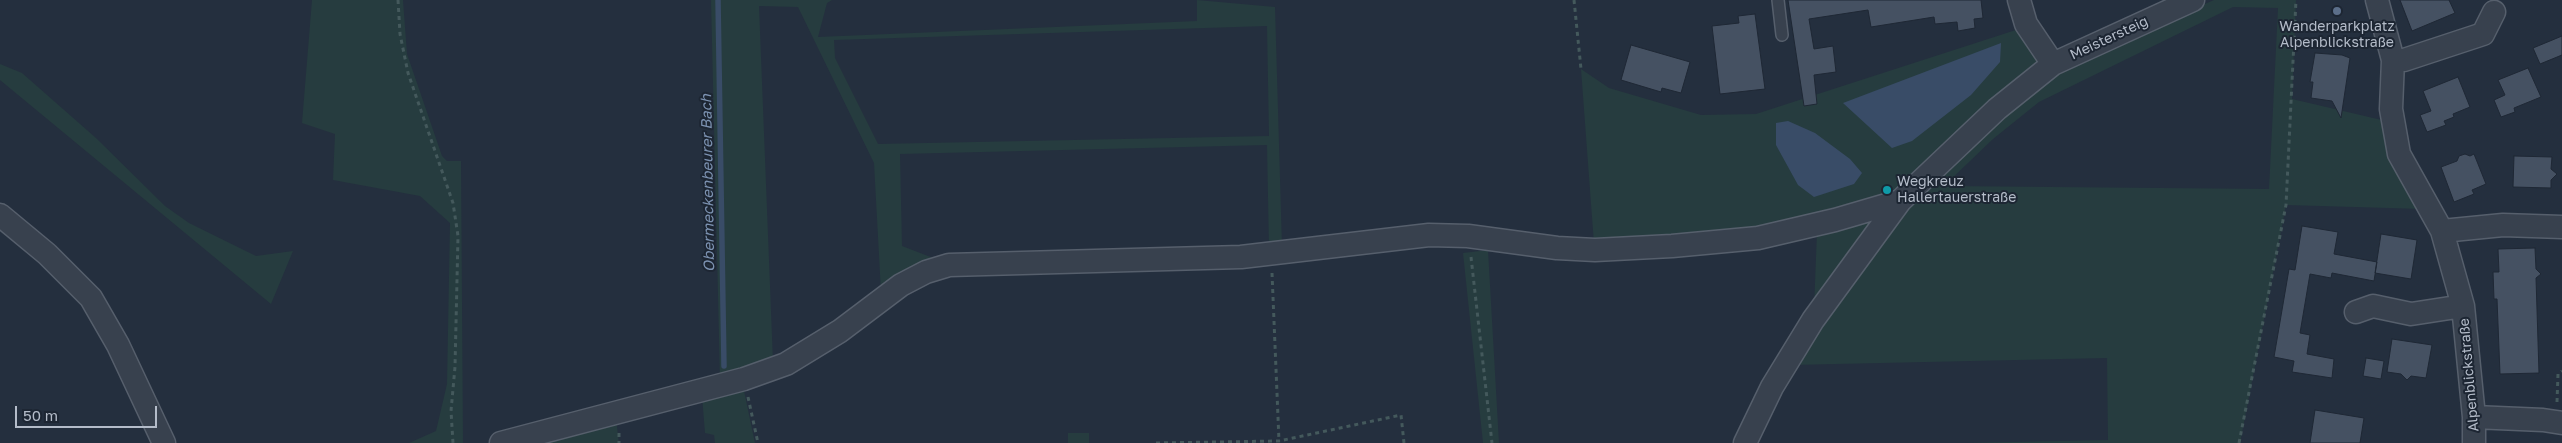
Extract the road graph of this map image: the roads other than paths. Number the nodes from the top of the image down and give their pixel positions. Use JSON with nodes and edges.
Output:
{"nodes":[{"id":1,"x":1778,"y":0,"type":"edge"},
{"id":2,"x":2019,"y":0,"type":"edge"},
{"id":3,"x":2192,"y":0,"type":"edge"},
{"id":4,"x":2377,"y":0,"type":"edge"},
{"id":5,"x":2494,"y":12,"type":"dead end"},
{"id":6,"x":1782,"y":35,"type":"dead end"},
{"id":7,"x":2393,"y":60,"type":"junction"},
{"id":8,"x":2053,"y":64,"type":"junction"},
{"id":9,"x":1900,"y":201,"type":"junction"},
{"id":10,"x":0,"y":215,"type":"edge"},
{"id":11,"x":2562,"y":227,"type":"edge"},
{"id":12,"x":2442,"y":230,"type":"junction"},
{"id":13,"x":2463,"y":306,"type":"junction"},
{"id":14,"x":2356,"y":312,"type":"dead end"},
{"id":15,"x":2474,"y":417,"type":"junction"},
{"id":16,"x":2562,"y":423,"type":"edge"},
{"id":17,"x":164,"y":443,"type":"edge"},
{"id":18,"x":501,"y":443,"type":"edge"},
{"id":19,"x":1745,"y":443,"type":"edge"},
{"id":20,"x":2474,"y":443,"type":"edge"}],
"edges":[{"from":1,"to":6,"type":"lane"},
{"from":2,"to":8,"type":"street"},
{"from":3,"to":8,"type":"street","name":"Meistersteig"},
{"from":4,"to":7,"type":"street","name":"Alpenblickstraße"},
{"from":5,"to":7,"type":"street"},
{"from":7,"to":12,"type":"street","name":"Alpenblickstraße"},
{"from":8,"to":9,"type":"street","name":"Meistersteig"},
{"from":9,"to":18,"type":"street"},
{"from":9,"to":19,"type":"street","name":"Meistersteig"},
{"from":10,"to":17,"type":"street"},
{"from":11,"to":12,"type":"street"},
{"from":12,"to":13,"type":"street","name":"Alpenblickstraße"},
{"from":13,"to":14,"type":"street","name":"Alpenblickstraße"},
{"from":13,"to":15,"type":"street","name":"Alpenblickstraße"},
{"from":15,"to":16,"type":"street"},
{"from":15,"to":20,"type":"street","name":"Alpenblickstraße"}]}
